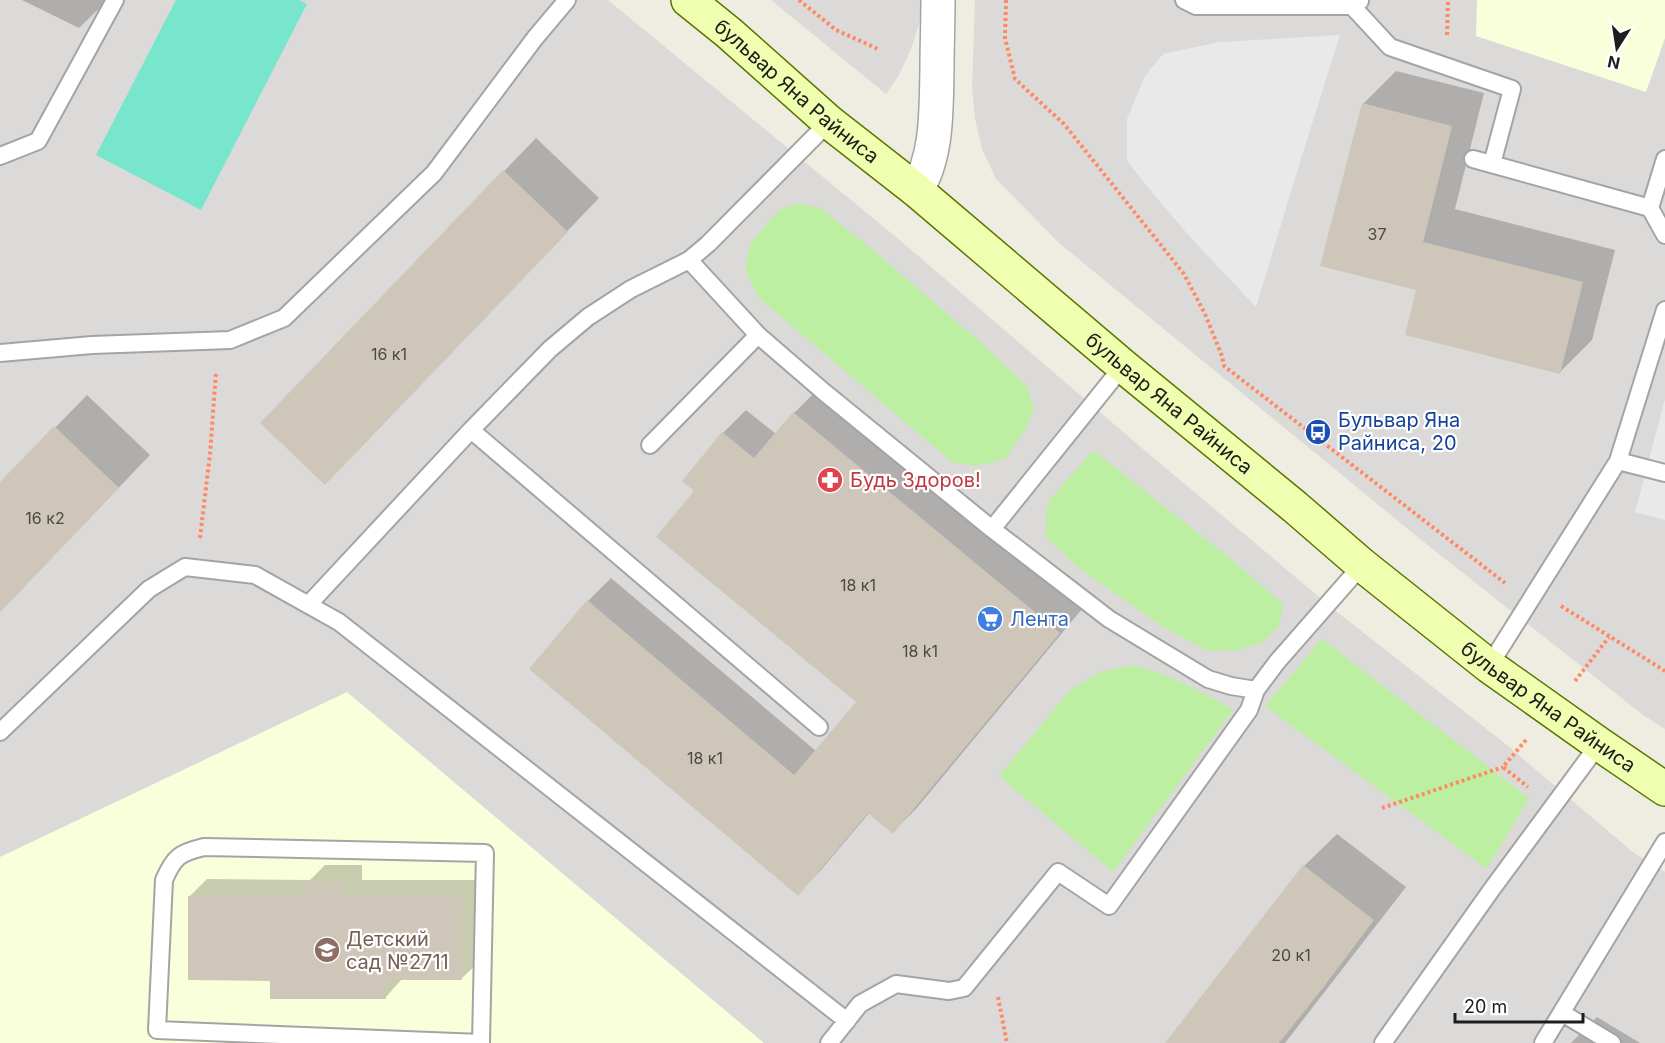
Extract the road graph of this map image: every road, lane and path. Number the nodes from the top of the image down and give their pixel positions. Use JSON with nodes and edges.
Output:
{"nodes":[{"id":1,"x":115,"y":0,"type":"edge"},
{"id":2,"x":567,"y":0,"type":"edge"},
{"id":3,"x":688,"y":0,"type":"edge"},
{"id":4,"x":799,"y":0,"type":"edge"},
{"id":5,"x":938,"y":0,"type":"edge"},
{"id":6,"x":1006,"y":0,"type":"edge"},
{"id":7,"x":1184,"y":0,"type":"edge"},
{"id":8,"x":1357,"y":3,"type":"edge"},
{"id":9,"x":878,"y":50,"type":"dead end"},
{"id":10,"x":829,"y":122,"type":"junction"},
{"id":11,"x":0,"y":156,"type":"edge"},
{"id":12,"x":1473,"y":159,"type":"dead end"},
{"id":13,"x":1665,"y":159,"type":"edge"},
{"id":14,"x":1492,"y":164,"type":"junction"},
{"id":15,"x":916,"y":190,"type":"junction"},
{"id":16,"x":1650,"y":208,"type":"junction"},
{"id":17,"x":1665,"y":235,"type":"edge"},
{"id":18,"x":689,"y":260,"type":"junction"},
{"id":19,"x":1665,"y":310,"type":"edge"},
{"id":20,"x":758,"y":335,"type":"junction"},
{"id":21,"x":217,"y":341,"type":"junction"},
{"id":22,"x":0,"y":353,"type":"edge"},
{"id":23,"x":1123,"y":366,"type":"junction"},
{"id":24,"x":471,"y":430,"type":"junction"},
{"id":25,"x":650,"y":445,"type":"dead end"},
{"id":26,"x":1618,"y":460,"type":"junction"},
{"id":27,"x":1665,"y":473,"type":"edge"},
{"id":28,"x":992,"y":529,"type":"junction"},
{"id":29,"x":1362,"y":565,"type":"junction"},
{"id":30,"x":196,"y":568,"type":"junction"},
{"id":31,"x":1536,"y":590,"type":"junction"},
{"id":32,"x":308,"y":605,"type":"junction"},
{"id":33,"x":1490,"y":666,"type":"junction"},
{"id":34,"x":1665,"y":671,"type":"edge"},
{"id":35,"x":1256,"y":690,"type":"junction"},
{"id":36,"x":819,"y":727,"type":"dead end"},
{"id":37,"x":0,"y":732,"type":"edge"},
{"id":38,"x":1599,"y":744,"type":"junction"},
{"id":39,"x":1503,"y":767,"type":"dead end"},
{"id":40,"x":1665,"y":789,"type":"edge"},
{"id":41,"x":1382,"y":808,"type":"dead end"},
{"id":42,"x":1665,"y":842,"type":"edge"},
{"id":43,"x":989,"y":957,"type":"junction"},
{"id":44,"x":1562,"y":1013,"type":"junction"},
{"id":45,"x":847,"y":1021,"type":"junction"},
{"id":46,"x":481,"y":1043,"type":"edge"},
{"id":47,"x":828,"y":1043,"type":"edge"},
{"id":48,"x":1007,"y":1043,"type":"edge"},
{"id":49,"x":1383,"y":1043,"type":"edge"},
{"id":50,"x":1544,"y":1043,"type":"edge"},
{"id":51,"x":1612,"y":1043,"type":"edge"}],
"edges":[{"from":1,"to":11,"type":"lane"},
{"from":2,"to":21,"type":"lane"},
{"from":3,"to":10,"type":"main road","name":"бульвар Яна Райниса"},
{"from":4,"to":9,"type":"path"},
{"from":5,"to":15,"type":"street"},
{"from":6,"to":31,"type":"path"},
{"from":7,"to":8,"type":"lane"},
{"from":8,"to":14,"type":"lane"},
{"from":10,"to":15,"type":"main road","name":"бульвар Яна Райниса"},
{"from":10,"to":18,"type":"lane"},
{"from":12,"to":14,"type":"lane"},
{"from":13,"to":16,"type":"lane"},
{"from":14,"to":16,"type":"lane"},
{"from":15,"to":23,"type":"main road","name":"бульвар Яна Райниса"},
{"from":16,"to":17,"type":"lane"},
{"from":18,"to":20,"type":"lane"},
{"from":18,"to":24,"type":"lane"},
{"from":19,"to":26,"type":"lane"},
{"from":20,"to":25,"type":"lane"},
{"from":20,"to":28,"type":"lane"},
{"from":21,"to":22,"type":"lane"},
{"from":21,"to":30,"type":"path"},
{"from":23,"to":28,"type":"lane"},
{"from":23,"to":29,"type":"main road","name":"бульвар Яна Райниса"},
{"from":24,"to":32,"type":"lane"},
{"from":24,"to":36,"type":"lane"},
{"from":26,"to":27,"type":"lane"},
{"from":26,"to":31,"type":"lane"},
{"from":28,"to":35,"type":"lane"},
{"from":29,"to":33,"type":"main road","name":"бульвар Яна Райниса"},
{"from":29,"to":35,"type":"lane"},
{"from":30,"to":32,"type":"lane"},
{"from":30,"to":37,"type":"lane"},
{"from":31,"to":33,"type":"lane"},
{"from":31,"to":34,"type":"path"},
{"from":32,"to":45,"type":"lane"},
{"from":33,"to":38,"type":"main road","name":"бульвар Яна Райниса"},
{"from":35,"to":43,"type":"lane"},
{"from":38,"to":40,"type":"main road","name":"бульвар Яна Райниса"},
{"from":38,"to":49,"type":"lane"},
{"from":39,"to":41,"type":"path"},
{"from":42,"to":44,"type":"lane"},
{"from":43,"to":45,"type":"lane"},
{"from":43,"to":48,"type":"path"},
{"from":44,"to":50,"type":"lane"},
{"from":44,"to":51,"type":"lane"},
{"from":45,"to":47,"type":"lane"},
{"from":46,"to":46,"type":"lane"}]}
